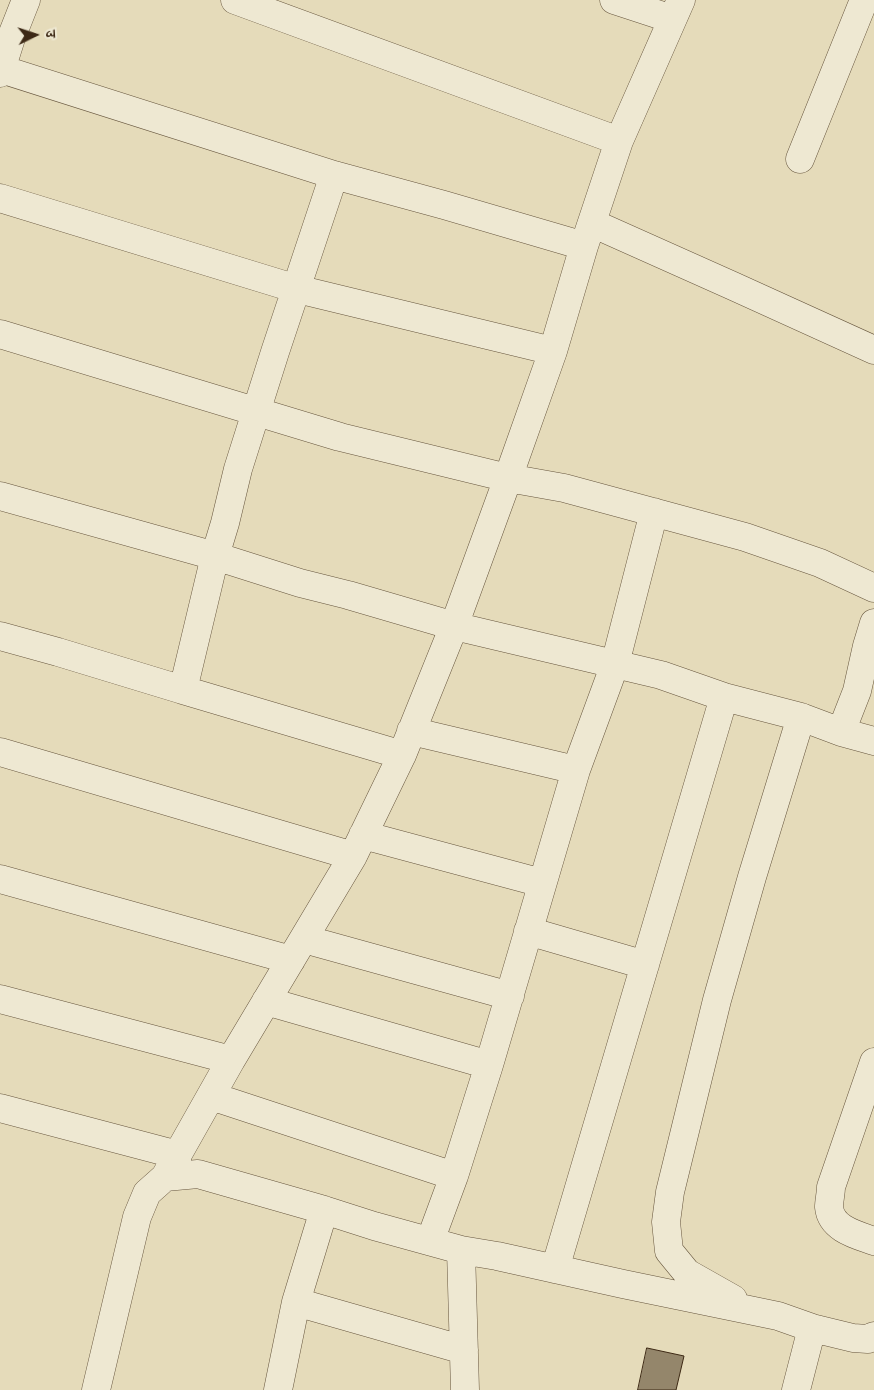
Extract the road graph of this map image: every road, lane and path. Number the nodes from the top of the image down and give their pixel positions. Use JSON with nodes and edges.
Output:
{"nodes":[{"id":1,"x":26,"y":0,"type":"edge"},
{"id":2,"x":235,"y":0,"type":"edge"},
{"id":3,"x":614,"y":0,"type":"edge"},
{"id":4,"x":864,"y":0,"type":"edge"},
{"id":5,"x":676,"y":10,"type":"edge"},
{"id":6,"x":1,"y":71,"type":"edge"},
{"id":7,"x":619,"y":141,"type":"junction"},
{"id":8,"x":800,"y":159,"type":"dead end"},
{"id":9,"x":334,"y":174,"type":"junction"},
{"id":10,"x":0,"y":198,"type":"edge"},
{"id":11,"x":588,"y":235,"type":"junction"},
{"id":12,"x":297,"y":289,"type":"junction"},
{"id":13,"x":0,"y":334,"type":"edge"},
{"id":14,"x":874,"y":350,"type":"edge"},
{"id":15,"x":553,"y":351,"type":"junction"},
{"id":16,"x":256,"y":411,"type":"junction"},
{"id":17,"x":508,"y":478,"type":"junction"},
{"id":18,"x":0,"y":496,"type":"edge"},
{"id":19,"x":654,"y":512,"type":"junction"},
{"id":20,"x":215,"y":556,"type":"junction"},
{"id":21,"x":874,"y":588,"type":"edge"},
{"id":22,"x":874,"y":623,"type":"edge"},
{"id":23,"x":454,"y":626,"type":"junction"},
{"id":24,"x":0,"y":636,"type":"edge"},
{"id":25,"x":615,"y":664,"type":"junction"},
{"id":26,"x":183,"y":690,"type":"junction"},
{"id":27,"x":724,"y":696,"type":"junction"},
{"id":28,"x":801,"y":717,"type":"junction"},
{"id":29,"x":841,"y":732,"type":"junction"},
{"id":30,"x":874,"y":741,"type":"edge"},
{"id":31,"x":406,"y":743,"type":"junction"},
{"id":32,"x":0,"y":752,"type":"edge"},
{"id":33,"x":576,"y":770,"type":"junction"},
{"id":34,"x":358,"y":846,"type":"junction"},
{"id":35,"x":0,"y":879,"type":"edge"},
{"id":36,"x":542,"y":883,"type":"junction"},
{"id":37,"x":528,"y":931,"type":"junction"},
{"id":38,"x":298,"y":949,"type":"junction"},
{"id":39,"x":645,"y":964,"type":"junction"},
{"id":40,"x":510,"y":996,"type":"junction"},
{"id":41,"x":0,"y":999,"type":"edge"},
{"id":42,"x":266,"y":1002,"type":"junction"},
{"id":43,"x":231,"y":1060,"type":"junction"},
{"id":44,"x":874,"y":1062,"type":"edge"},
{"id":45,"x":488,"y":1065,"type":"junction"},
{"id":46,"x":211,"y":1096,"type":"junction"},
{"id":47,"x":0,"y":1108,"type":"edge"},
{"id":48,"x":865,"y":1117,"type":"edge"},
{"id":49,"x":171,"y":1166,"type":"junction"},
{"id":50,"x":454,"y":1176,"type":"junction"},
{"id":51,"x":324,"y":1210,"type":"junction"},
{"id":52,"x":430,"y":1241,"type":"junction"},
{"id":53,"x":874,"y":1241,"type":"edge"},
{"id":54,"x":461,"y":1250,"type":"junction"},
{"id":55,"x":555,"y":1269,"type":"junction"},
{"id":56,"x":296,"y":1302,"type":"junction"},
{"id":57,"x":750,"y":1310,"type":"junction"},
{"id":58,"x":812,"y":1328,"type":"junction"},
{"id":59,"x":874,"y":1336,"type":"edge"},
{"id":60,"x":464,"y":1350,"type":"junction"},
{"id":61,"x":96,"y":1390,"type":"edge"},
{"id":62,"x":278,"y":1390,"type":"edge"},
{"id":63,"x":465,"y":1390,"type":"edge"},
{"id":64,"x":796,"y":1390,"type":"edge"}],
"edges":[{"from":1,"to":6,"type":"street"},
{"from":2,"to":7,"type":"street"},
{"from":3,"to":5,"type":"street"},
{"from":4,"to":8,"type":"street"},
{"from":5,"to":7,"type":"street"},
{"from":6,"to":9,"type":"street"},
{"from":7,"to":11,"type":"street"},
{"from":9,"to":11,"type":"street"},
{"from":9,"to":12,"type":"street"},
{"from":10,"to":12,"type":"street"},
{"from":11,"to":14,"type":"street"},
{"from":11,"to":15,"type":"street"},
{"from":12,"to":15,"type":"street"},
{"from":12,"to":16,"type":"street"},
{"from":13,"to":16,"type":"street"},
{"from":15,"to":17,"type":"street"},
{"from":16,"to":17,"type":"street"},
{"from":16,"to":20,"type":"street"},
{"from":17,"to":19,"type":"street"},
{"from":17,"to":23,"type":"street"},
{"from":18,"to":20,"type":"street"},
{"from":19,"to":21,"type":"street"},
{"from":19,"to":25,"type":"street"},
{"from":20,"to":23,"type":"street"},
{"from":20,"to":26,"type":"street"},
{"from":22,"to":29,"type":"street"},
{"from":23,"to":25,"type":"street"},
{"from":23,"to":31,"type":"street"},
{"from":24,"to":26,"type":"street"},
{"from":25,"to":27,"type":"street"},
{"from":25,"to":33,"type":"street"},
{"from":26,"to":31,"type":"street"},
{"from":27,"to":28,"type":"street"},
{"from":27,"to":39,"type":"street"},
{"from":28,"to":29,"type":"street"},
{"from":28,"to":57,"type":"street"},
{"from":29,"to":30,"type":"street"},
{"from":31,"to":33,"type":"street"},
{"from":31,"to":34,"type":"street"},
{"from":32,"to":34,"type":"street"},
{"from":33,"to":36,"type":"street"},
{"from":34,"to":36,"type":"street"},
{"from":34,"to":38,"type":"street"},
{"from":35,"to":38,"type":"street"},
{"from":36,"to":37,"type":"street"},
{"from":37,"to":39,"type":"street"},
{"from":37,"to":40,"type":"street"},
{"from":38,"to":40,"type":"street"},
{"from":38,"to":42,"type":"street"},
{"from":39,"to":55,"type":"street"},
{"from":40,"to":45,"type":"street"},
{"from":41,"to":43,"type":"street"},
{"from":42,"to":43,"type":"street"},
{"from":42,"to":45,"type":"street"},
{"from":43,"to":46,"type":"street"},
{"from":44,"to":48,"type":"street"},
{"from":45,"to":50,"type":"street"},
{"from":46,"to":49,"type":"street"},
{"from":46,"to":50,"type":"street"},
{"from":47,"to":49,"type":"street"},
{"from":48,"to":53,"type":"street"},
{"from":49,"to":51,"type":"street"},
{"from":49,"to":61,"type":"street"},
{"from":50,"to":52,"type":"street"},
{"from":51,"to":52,"type":"street"},
{"from":51,"to":56,"type":"street"},
{"from":52,"to":54,"type":"street"},
{"from":54,"to":55,"type":"street"},
{"from":54,"to":60,"type":"street"},
{"from":55,"to":57,"type":"street"},
{"from":56,"to":60,"type":"street"},
{"from":56,"to":62,"type":"street"},
{"from":57,"to":58,"type":"street"},
{"from":58,"to":59,"type":"street"},
{"from":58,"to":64,"type":"street"},
{"from":60,"to":63,"type":"street"}]}
